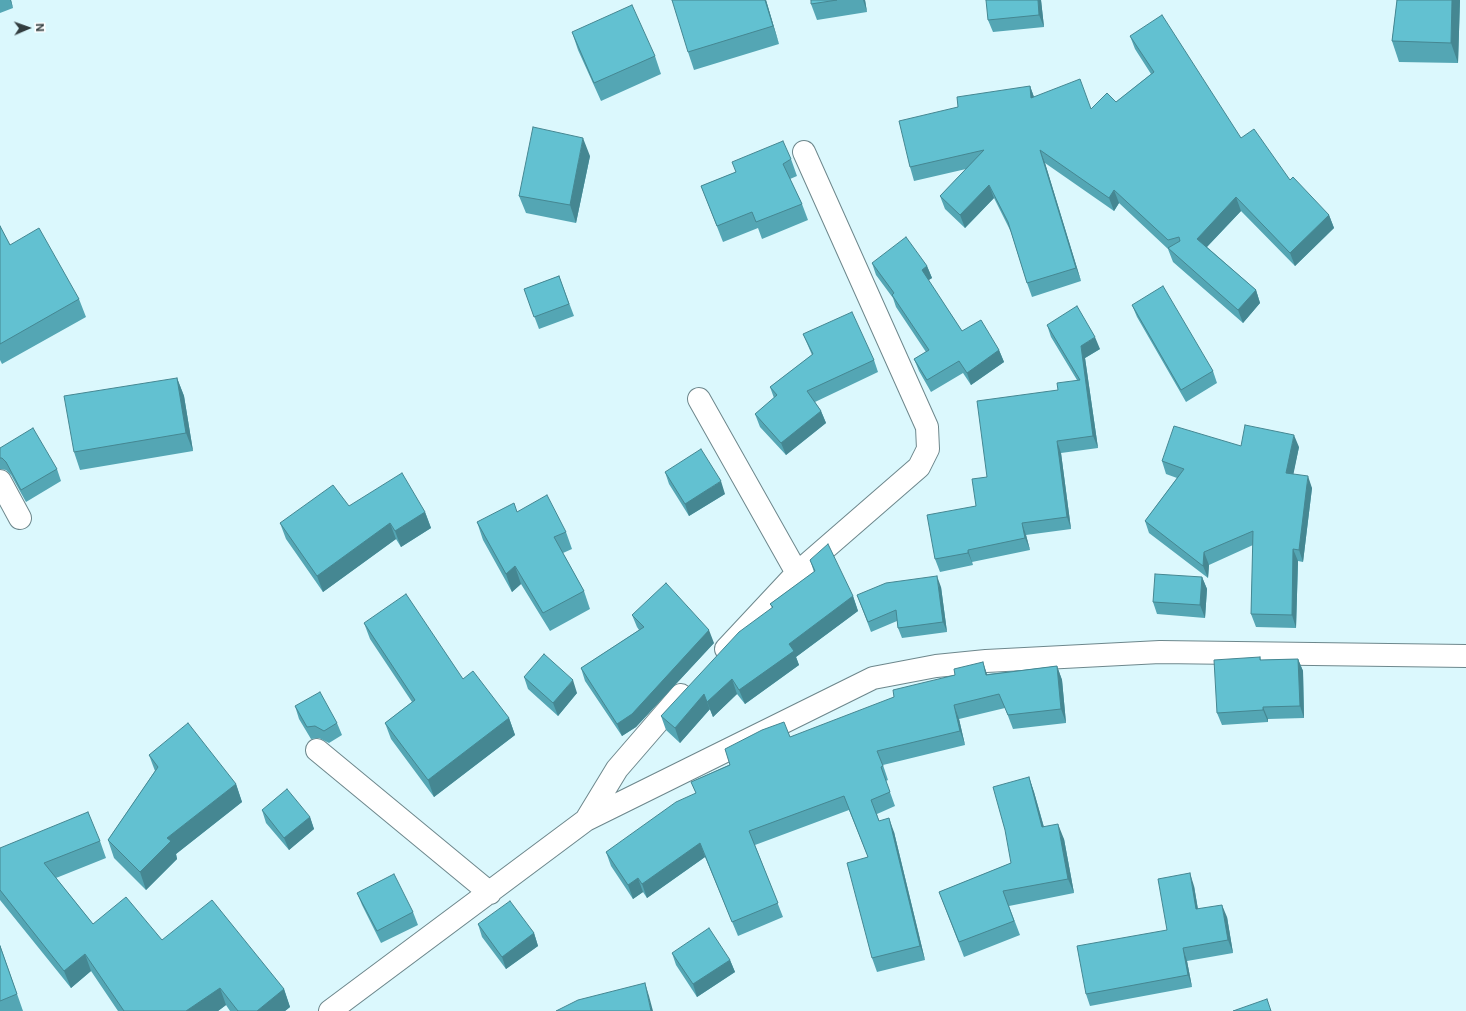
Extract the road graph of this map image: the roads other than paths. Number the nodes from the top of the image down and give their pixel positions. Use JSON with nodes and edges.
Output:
{"nodes":[{"id":1,"x":804,"y":152,"type":"dead end"},
{"id":2,"x":699,"y":399,"type":"dead end"},
{"id":3,"x":0,"y":480,"type":"edge"},
{"id":4,"x":20,"y":518,"type":"dead end"},
{"id":5,"x":798,"y":573,"type":"junction"},
{"id":6,"x":1466,"y":656,"type":"edge"},
{"id":7,"x":712,"y":663,"type":"edge"},
{"id":8,"x":696,"y":680,"type":"edge"},
{"id":9,"x":317,"y":750,"type":"dead end"},
{"id":10,"x":586,"y":820,"type":"junction"},
{"id":11,"x":490,"y":893,"type":"junction"},
{"id":12,"x":330,"y":1011,"type":"edge"}],
"edges":[{"from":1,"to":5,"type":"street"},
{"from":2,"to":5,"type":"street"},
{"from":3,"to":4,"type":"street"},
{"from":5,"to":7,"type":"street"},
{"from":6,"to":10,"type":"street"},
{"from":8,"to":10,"type":"street"},
{"from":9,"to":11,"type":"street"},
{"from":10,"to":11,"type":"street"},
{"from":11,"to":12,"type":"street"}]}
